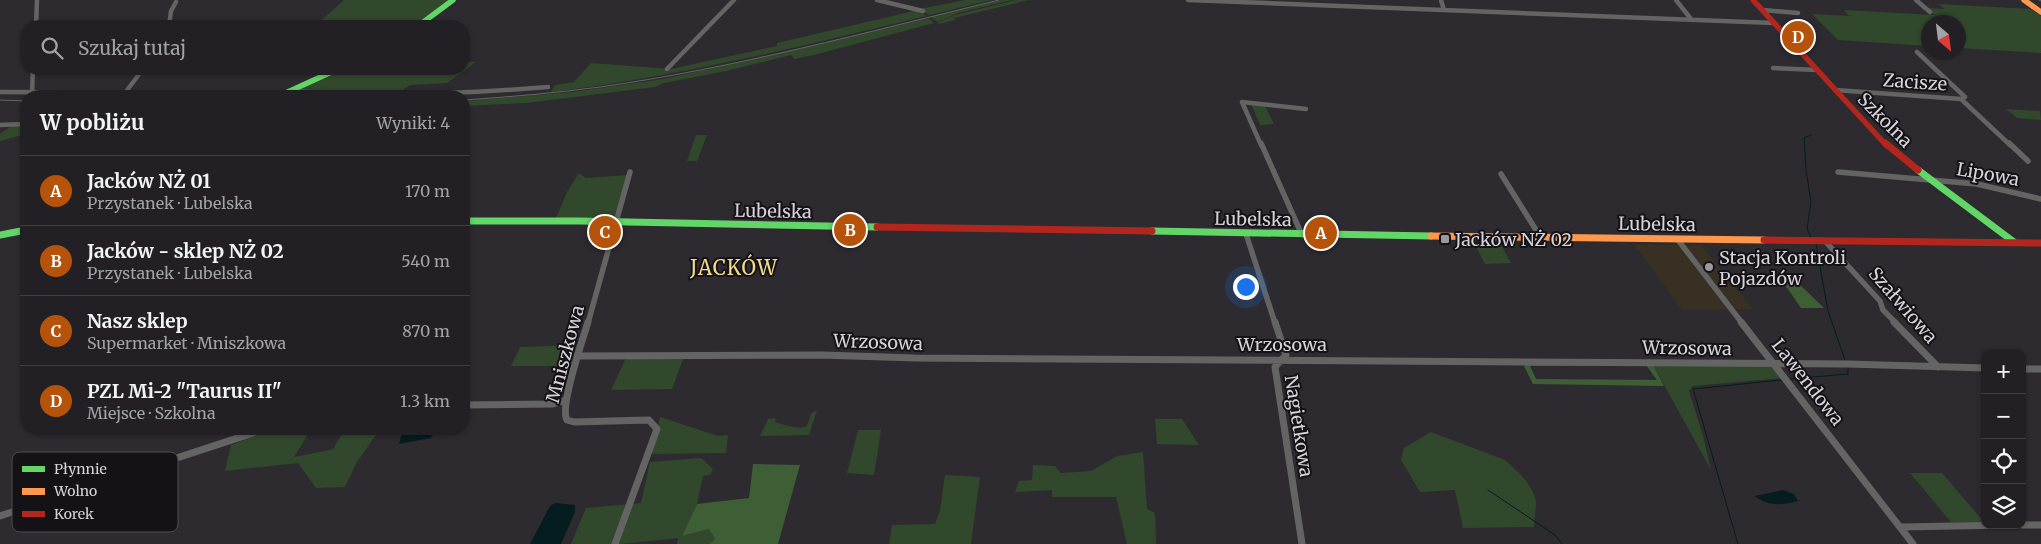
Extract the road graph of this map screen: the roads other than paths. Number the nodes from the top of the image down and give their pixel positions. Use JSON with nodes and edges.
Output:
{"nodes":[{"id":1,"x":37,"y":0,"type":"edge"},
{"id":2,"x":453,"y":0,"type":"edge"},
{"id":3,"x":734,"y":0,"type":"edge"},
{"id":4,"x":877,"y":0,"type":"edge"},
{"id":5,"x":1188,"y":0,"type":"edge"},
{"id":6,"x":1440,"y":0,"type":"edge"},
{"id":7,"x":1676,"y":0,"type":"edge"},
{"id":8,"x":1753,"y":0,"type":"edge"},
{"id":9,"x":1916,"y":0,"type":"edge"},
{"id":10,"x":2024,"y":0,"type":"edge"},
{"id":11,"x":176,"y":2,"type":"dead end"},
{"id":12,"x":1444,"y":10,"type":"junction"},
{"id":13,"x":1763,"y":10,"type":"junction"},
{"id":14,"x":2041,"y":10,"type":"edge"},
{"id":15,"x":923,"y":11,"type":"dead end"},
{"id":16,"x":1930,"y":12,"type":"dead end"},
{"id":17,"x":1798,"y":13,"type":"dead end"},
{"id":18,"x":1691,"y":19,"type":"junction"},
{"id":19,"x":36,"y":20,"type":"edge"},
{"id":20,"x":170,"y":20,"type":"edge"},
{"id":21,"x":426,"y":20,"type":"edge"},
{"id":22,"x":1774,"y":22,"type":"junction"},
{"id":23,"x":1917,"y":52,"type":"dead end"},
{"id":24,"x":1773,"y":68,"type":"dead end"},
{"id":25,"x":667,"y":69,"type":"dead end"},
{"id":26,"x":1817,"y":70,"type":"junction"},
{"id":27,"x":33,"y":75,"type":"edge"},
{"id":28,"x":138,"y":75,"type":"edge"},
{"id":29,"x":325,"y":75,"type":"edge"},
{"id":30,"x":548,"y":87,"type":"dead end"},
{"id":31,"x":32,"y":90,"type":"edge"},
{"id":32,"x":127,"y":90,"type":"edge"},
{"id":33,"x":293,"y":90,"type":"edge"},
{"id":34,"x":1835,"y":90,"type":"junction"},
{"id":35,"x":0,"y":92,"type":"edge"},
{"id":36,"x":20,"y":92,"type":"edge"},
{"id":37,"x":470,"y":93,"type":"edge"},
{"id":38,"x":1961,"y":99,"type":"junction"},
{"id":39,"x":1306,"y":108,"type":"dead end"},
{"id":40,"x":20,"y":124,"type":"edge"},
{"id":41,"x":0,"y":125,"type":"edge"},
{"id":42,"x":2028,"y":161,"type":"dead end"},
{"id":43,"x":630,"y":172,"type":"dead end"},
{"id":44,"x":1838,"y":172,"type":"dead end"},
{"id":45,"x":1500,"y":174,"type":"dead end"},
{"id":46,"x":1929,"y":179,"type":"junction"},
{"id":47,"x":2041,"y":200,"type":"edge"},
{"id":48,"x":470,"y":221,"type":"edge"},
{"id":49,"x":616,"y":222,"type":"junction"},
{"id":50,"x":20,"y":231,"type":"edge"},
{"id":51,"x":1246,"y":234,"type":"junction"},
{"id":52,"x":1302,"y":234,"type":"junction"},
{"id":53,"x":0,"y":235,"type":"edge"},
{"id":54,"x":1541,"y":238,"type":"junction"},
{"id":55,"x":1678,"y":240,"type":"junction"},
{"id":56,"x":1825,"y":241,"type":"junction"},
{"id":57,"x":2014,"y":242,"type":"junction"},
{"id":58,"x":2041,"y":243,"type":"edge"},
{"id":59,"x":579,"y":356,"type":"junction"},
{"id":60,"x":1283,"y":359,"type":"junction"},
{"id":61,"x":1775,"y":363,"type":"junction"},
{"id":62,"x":1938,"y":367,"type":"junction"},
{"id":63,"x":1981,"y":368,"type":"edge"},
{"id":64,"x":2026,"y":369,"type":"edge"},
{"id":65,"x":2041,"y":369,"type":"edge"},
{"id":66,"x":566,"y":400,"type":"junction"},
{"id":67,"x":470,"y":405,"type":"edge"},
{"id":68,"x":247,"y":435,"type":"edge"},
{"id":69,"x":178,"y":458,"type":"edge"},
{"id":70,"x":12,"y":512,"type":"edge"},
{"id":71,"x":0,"y":516,"type":"edge"},
{"id":72,"x":1981,"y":525,"type":"edge"},
{"id":73,"x":2026,"y":525,"type":"edge"},
{"id":74,"x":2041,"y":525,"type":"edge"},
{"id":75,"x":1900,"y":527,"type":"junction"},
{"id":76,"x":615,"y":544,"type":"edge"},
{"id":77,"x":1302,"y":544,"type":"edge"},
{"id":78,"x":1913,"y":544,"type":"edge"}],
"edges":[{"from":1,"to":19,"type":"street"},
{"from":2,"to":21,"type":"main road"},
{"from":3,"to":25,"type":"street"},
{"from":4,"to":15,"type":"street"},
{"from":5,"to":12,"type":"street"},
{"from":6,"to":12,"type":"street"},
{"from":7,"to":18,"type":"street"},
{"from":8,"to":13,"type":"main road","name":"Szkolna"},
{"from":9,"to":16,"type":"street"},
{"from":10,"to":14,"type":"main road"},
{"from":11,"to":20,"type":"street"},
{"from":12,"to":18,"type":"street"},
{"from":13,"to":17,"type":"street"},
{"from":13,"to":22,"type":"main road","name":"Szkolna"},
{"from":18,"to":22,"type":"street"},
{"from":22,"to":26,"type":"main road","name":"Szkolna"},
{"from":23,"to":38,"type":"street"},
{"from":24,"to":26,"type":"street"},
{"from":26,"to":34,"type":"main road","name":"Szkolna"},
{"from":27,"to":31,"type":"street"},
{"from":28,"to":32,"type":"street"},
{"from":29,"to":33,"type":"main road"},
{"from":30,"to":37,"type":"street"},
{"from":34,"to":38,"type":"street","name":"Zacisze"},
{"from":34,"to":46,"type":"main road","name":"Szkolna"},
{"from":35,"to":36,"type":"street"},
{"from":38,"to":42,"type":"street","name":"Zacisze"},
{"from":39,"to":52,"type":"street"},
{"from":40,"to":41,"type":"street"},
{"from":43,"to":49,"type":"street","name":"Mniszkowa"},
{"from":44,"to":46,"type":"street","name":"Lipowa"},
{"from":45,"to":54,"type":"street"},
{"from":46,"to":47,"type":"street","name":"Lipowa"},
{"from":46,"to":57,"type":"main road","name":"Szkolna"},
{"from":48,"to":49,"type":"main road","name":"Lubelska"},
{"from":49,"to":51,"type":"main road","name":"Lubelska"},
{"from":49,"to":59,"type":"street","name":"Mniszkowa"},
{"from":50,"to":53,"type":"main road"},
{"from":51,"to":52,"type":"main road","name":"Lubelska"},
{"from":51,"to":60,"type":"street","name":"Nagietkowa"},
{"from":52,"to":54,"type":"main road","name":"Lubelska"},
{"from":54,"to":55,"type":"main road","name":"Lubelska"},
{"from":55,"to":56,"type":"main road","name":"Lubelska"},
{"from":55,"to":61,"type":"street","name":"Lawendowa"},
{"from":56,"to":57,"type":"main road","name":"Lubelska"},
{"from":56,"to":62,"type":"street","name":"Szałwiowa"},
{"from":57,"to":58,"type":"main road","name":"Lubelska"},
{"from":59,"to":60,"type":"street","name":"Wrzosowa"},
{"from":59,"to":66,"type":"street","name":"Mniszkowa"},
{"from":60,"to":61,"type":"street","name":"Wrzosowa"},
{"from":60,"to":77,"type":"street","name":"Nagietkowa"},
{"from":61,"to":62,"type":"street","name":"Wrzosowa"},
{"from":61,"to":75,"type":"street","name":"Lawendowa"},
{"from":62,"to":63,"type":"street","name":"Wrzosowa"},
{"from":64,"to":65,"type":"street"},
{"from":66,"to":67,"type":"street"},
{"from":66,"to":76,"type":"street","name":"Mniszkowa"},
{"from":68,"to":69,"type":"street"},
{"from":70,"to":71,"type":"street"},
{"from":72,"to":75,"type":"street"},
{"from":73,"to":74,"type":"street"},
{"from":75,"to":78,"type":"street","name":"Lawendowa"}]}
